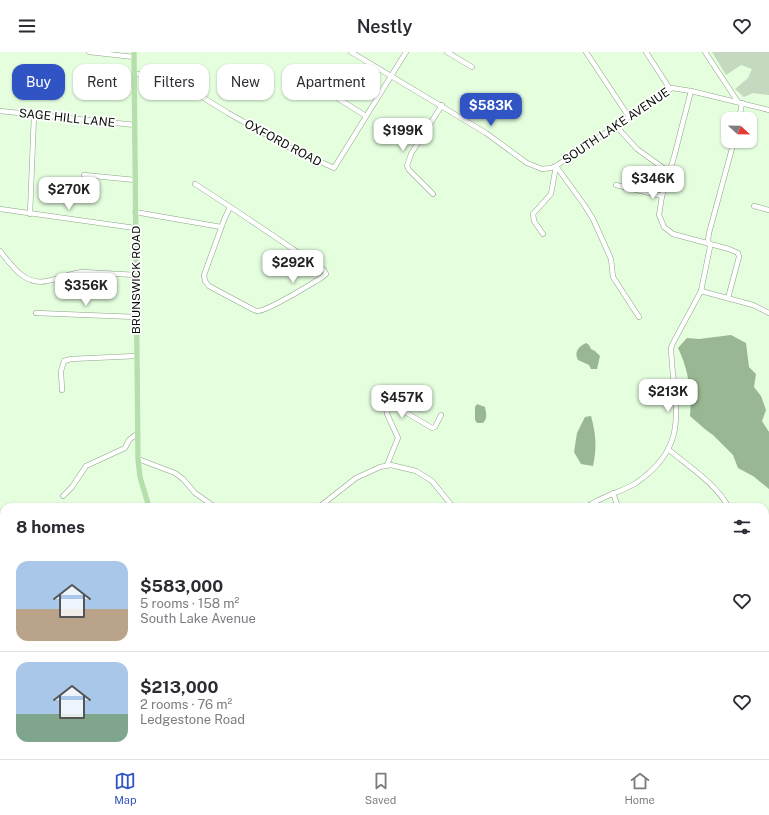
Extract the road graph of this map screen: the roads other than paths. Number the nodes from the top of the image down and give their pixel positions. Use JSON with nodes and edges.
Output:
{"nodes":[{"id":1,"x":89,"y":52,"type":"edge"},
{"id":2,"x":351,"y":52,"type":"edge"},
{"id":3,"x":406,"y":52,"type":"edge"},
{"id":4,"x":447,"y":52,"type":"edge"},
{"id":5,"x":586,"y":52,"type":"edge"},
{"id":6,"x":646,"y":52,"type":"edge"},
{"id":7,"x":705,"y":52,"type":"edge"},
{"id":8,"x":134,"y":55,"type":"edge"},
{"id":9,"x":472,"y":67,"type":"dead end"},
{"id":10,"x":134,"y":74,"type":"junction"},
{"id":11,"x":391,"y":75,"type":"junction"},
{"id":12,"x":670,"y":89,"type":"junction"},
{"id":13,"x":691,"y":91,"type":"junction"},
{"id":14,"x":340,"y":100,"type":"edge"},
{"id":15,"x":740,"y":102,"type":"junction"},
{"id":16,"x":442,"y":105,"type":"junction"},
{"id":17,"x":769,"y":110,"type":"edge"},
{"id":18,"x":0,"y":111,"type":"edge"},
{"id":19,"x":739,"y":112,"type":"edge"},
{"id":20,"x":34,"y":115,"type":"junction"},
{"id":21,"x":366,"y":116,"type":"junction"},
{"id":22,"x":629,"y":117,"type":"junction"},
{"id":23,"x":135,"y":125,"type":"junction"},
{"id":24,"x":616,"y":126,"type":"junction"},
{"id":25,"x":732,"y":148,"type":"edge"},
{"id":26,"x":556,"y":166,"type":"junction"},
{"id":27,"x":669,"y":172,"type":"junction"},
{"id":28,"x":84,"y":175,"type":"dead end"},
{"id":29,"x":135,"y":180,"type":"junction"},
{"id":30,"x":195,"y":184,"type":"dead end"},
{"id":31,"x":616,"y":185,"type":"dead end"},
{"id":32,"x":433,"y":194,"type":"dead end"},
{"id":33,"x":662,"y":196,"type":"junction"},
{"id":34,"x":754,"y":206,"type":"dead end"},
{"id":35,"x":230,"y":207,"type":"junction"},
{"id":36,"x":0,"y":209,"type":"edge"},
{"id":37,"x":769,"y":210,"type":"edge"},
{"id":38,"x":135,"y":212,"type":"junction"},
{"id":39,"x":30,"y":214,"type":"junction"},
{"id":40,"x":222,"y":227,"type":"junction"},
{"id":41,"x":135,"y":228,"type":"junction"},
{"id":42,"x":544,"y":234,"type":"dead end"},
{"id":43,"x":709,"y":244,"type":"junction"},
{"id":44,"x":0,"y":252,"type":"edge"},
{"id":45,"x":136,"y":275,"type":"junction"},
{"id":46,"x":701,"y":291,"type":"junction"},
{"id":47,"x":728,"y":298,"type":"junction"},
{"id":48,"x":36,"y":313,"type":"dead end"},
{"id":49,"x":769,"y":313,"type":"edge"},
{"id":50,"x":136,"y":317,"type":"junction"},
{"id":51,"x":639,"y":317,"type":"dead end"},
{"id":52,"x":136,"y":356,"type":"junction"},
{"id":53,"x":62,"y":390,"type":"dead end"},
{"id":54,"x":441,"y":414,"type":"dead end"},
{"id":55,"x":138,"y":433,"type":"junction"},
{"id":56,"x":668,"y":449,"type":"junction"},
{"id":57,"x":138,"y":459,"type":"junction"},
{"id":58,"x":387,"y":465,"type":"junction"},
{"id":59,"x":613,"y":493,"type":"junction"},
{"id":60,"x":63,"y":496,"type":"dead end"},
{"id":61,"x":148,"y":503,"type":"edge"},
{"id":62,"x":209,"y":503,"type":"edge"},
{"id":63,"x":324,"y":503,"type":"edge"},
{"id":64,"x":450,"y":503,"type":"edge"},
{"id":65,"x":594,"y":503,"type":"edge"},
{"id":66,"x":617,"y":503,"type":"edge"},
{"id":67,"x":726,"y":503,"type":"edge"}],
"edges":[{"from":1,"to":8,"type":"street"},
{"from":2,"to":11,"type":"street","name":"SOUTH LAKE AVENUE"},
{"from":3,"to":11,"type":"street","name":"OXFORD ROAD"},
{"from":4,"to":9,"type":"street"},
{"from":5,"to":22,"type":"street"},
{"from":6,"to":12,"type":"street"},
{"from":7,"to":15,"type":"street"},
{"from":8,"to":10,"type":"main road","name":"BRUNSWICK ROAD"},
{"from":10,"to":21,"type":"street","name":"OXFORD ROAD"},
{"from":10,"to":23,"type":"main road","name":"BRUNSWICK ROAD"},
{"from":11,"to":16,"type":"street","name":"SOUTH LAKE AVENUE"},
{"from":11,"to":21,"type":"street","name":"OXFORD ROAD"},
{"from":12,"to":13,"type":"street","name":"SOUTH LAKE AVENUE"},
{"from":12,"to":22,"type":"street","name":"SOUTH LAKE AVENUE"},
{"from":13,"to":15,"type":"street","name":"SOUTH LAKE AVENUE"},
{"from":13,"to":27,"type":"street"},
{"from":14,"to":21,"type":"street"},
{"from":15,"to":17,"type":"street","name":"SOUTH LAKE AVENUE"},
{"from":15,"to":19,"type":"street"},
{"from":16,"to":26,"type":"street","name":"SOUTH LAKE AVENUE"},
{"from":16,"to":32,"type":"street"},
{"from":18,"to":20,"type":"street","name":"SAGE HILL LANE"},
{"from":20,"to":23,"type":"street","name":"SAGE HILL LANE"},
{"from":20,"to":39,"type":"street"},
{"from":22,"to":24,"type":"street","name":"SOUTH LAKE AVENUE"},
{"from":23,"to":29,"type":"main road","name":"BRUNSWICK ROAD"},
{"from":24,"to":26,"type":"street","name":"SOUTH LAKE AVENUE"},
{"from":24,"to":27,"type":"street"},
{"from":25,"to":43,"type":"street"},
{"from":26,"to":42,"type":"street"},
{"from":26,"to":51,"type":"street"},
{"from":27,"to":33,"type":"street"},
{"from":28,"to":29,"type":"street"},
{"from":29,"to":38,"type":"main road","name":"BRUNSWICK ROAD"},
{"from":30,"to":35,"type":"street"},
{"from":31,"to":33,"type":"street"},
{"from":33,"to":43,"type":"street"},
{"from":34,"to":37,"type":"street"},
{"from":35,"to":40,"type":"street"},
{"from":35,"to":40,"type":"street"},
{"from":36,"to":39,"type":"street"},
{"from":38,"to":40,"type":"street"},
{"from":38,"to":41,"type":"main road","name":"BRUNSWICK ROAD"},
{"from":39,"to":41,"type":"street"},
{"from":41,"to":45,"type":"main road","name":"BRUNSWICK ROAD"},
{"from":43,"to":46,"type":"street"},
{"from":43,"to":47,"type":"street"},
{"from":44,"to":45,"type":"street"},
{"from":45,"to":50,"type":"main road","name":"BRUNSWICK ROAD"},
{"from":46,"to":47,"type":"street"},
{"from":46,"to":56,"type":"street"},
{"from":47,"to":49,"type":"street"},
{"from":48,"to":50,"type":"street"},
{"from":50,"to":52,"type":"main road","name":"BRUNSWICK ROAD"},
{"from":52,"to":53,"type":"street"},
{"from":52,"to":55,"type":"main road","name":"BRUNSWICK ROAD"},
{"from":54,"to":58,"type":"street"},
{"from":55,"to":57,"type":"main road","name":"BRUNSWICK ROAD"},
{"from":55,"to":60,"type":"street"},
{"from":56,"to":59,"type":"street"},
{"from":56,"to":67,"type":"street"},
{"from":57,"to":61,"type":"main road","name":"BRUNSWICK ROAD"},
{"from":57,"to":62,"type":"street"},
{"from":58,"to":63,"type":"street"},
{"from":58,"to":64,"type":"street"},
{"from":59,"to":65,"type":"street"},
{"from":59,"to":66,"type":"street"}]}
